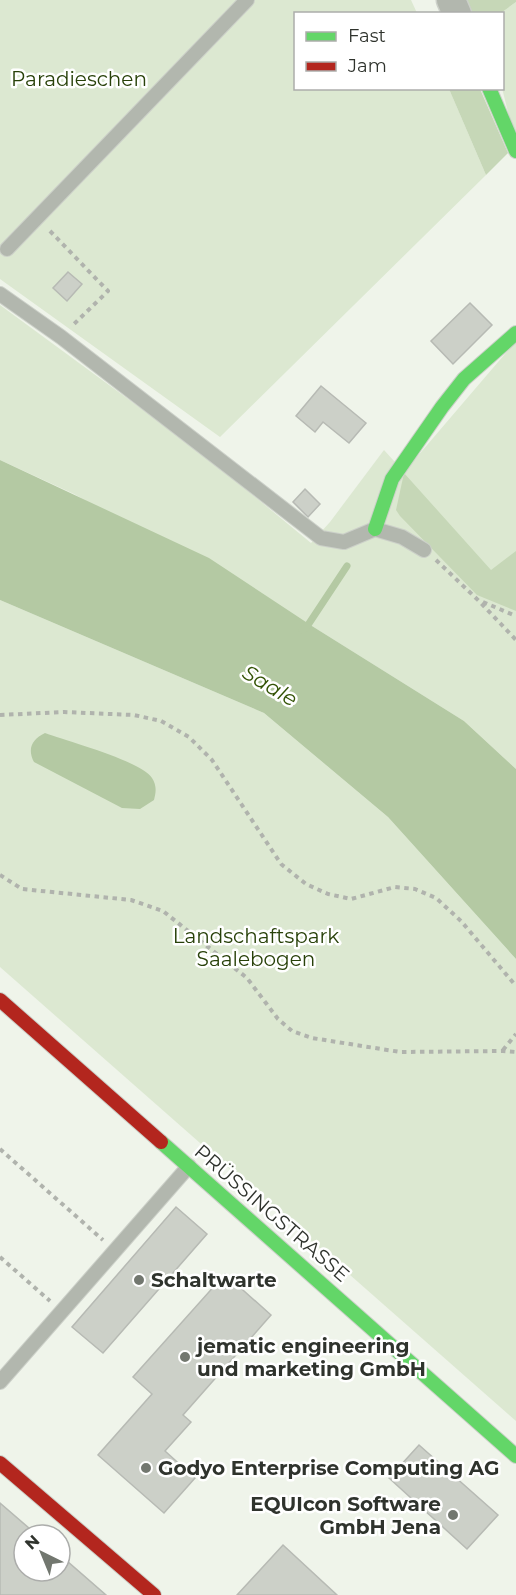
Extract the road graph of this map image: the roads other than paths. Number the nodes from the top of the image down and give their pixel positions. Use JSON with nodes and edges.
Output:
{"nodes":[{"id":1,"x":247,"y":0,"type":"edge"},
{"id":2,"x":490,"y":90,"type":"edge"},
{"id":3,"x":516,"y":151,"type":"edge"},
{"id":4,"x":7,"y":249,"type":"dead end"},
{"id":5,"x":0,"y":294,"type":"edge"},
{"id":6,"x":516,"y":333,"type":"edge"},
{"id":7,"x":375,"y":529,"type":"junction"},
{"id":8,"x":424,"y":550,"type":"road end"},
{"id":9,"x":0,"y":1000,"type":"edge"},
{"id":10,"x":189,"y":1166,"type":"junction"},
{"id":11,"x":0,"y":1382,"type":"edge"},
{"id":12,"x":516,"y":1456,"type":"edge"},
{"id":13,"x":0,"y":1463,"type":"edge"},
{"id":14,"x":154,"y":1595,"type":"edge"}],
"edges":[{"from":1,"to":4,"type":"lane"},
{"from":2,"to":3,"type":"street"},
{"from":5,"to":7,"type":"lane"},
{"from":6,"to":7,"type":"street"},
{"from":7,"to":8,"type":"lane"},
{"from":9,"to":10,"type":"street","name":"PRÜSSINGSTRASSE"},
{"from":10,"to":11,"type":"lane"},
{"from":10,"to":12,"type":"street","name":"PRÜSSINGSTRASSE"},
{"from":13,"to":14,"type":"street"}]}
